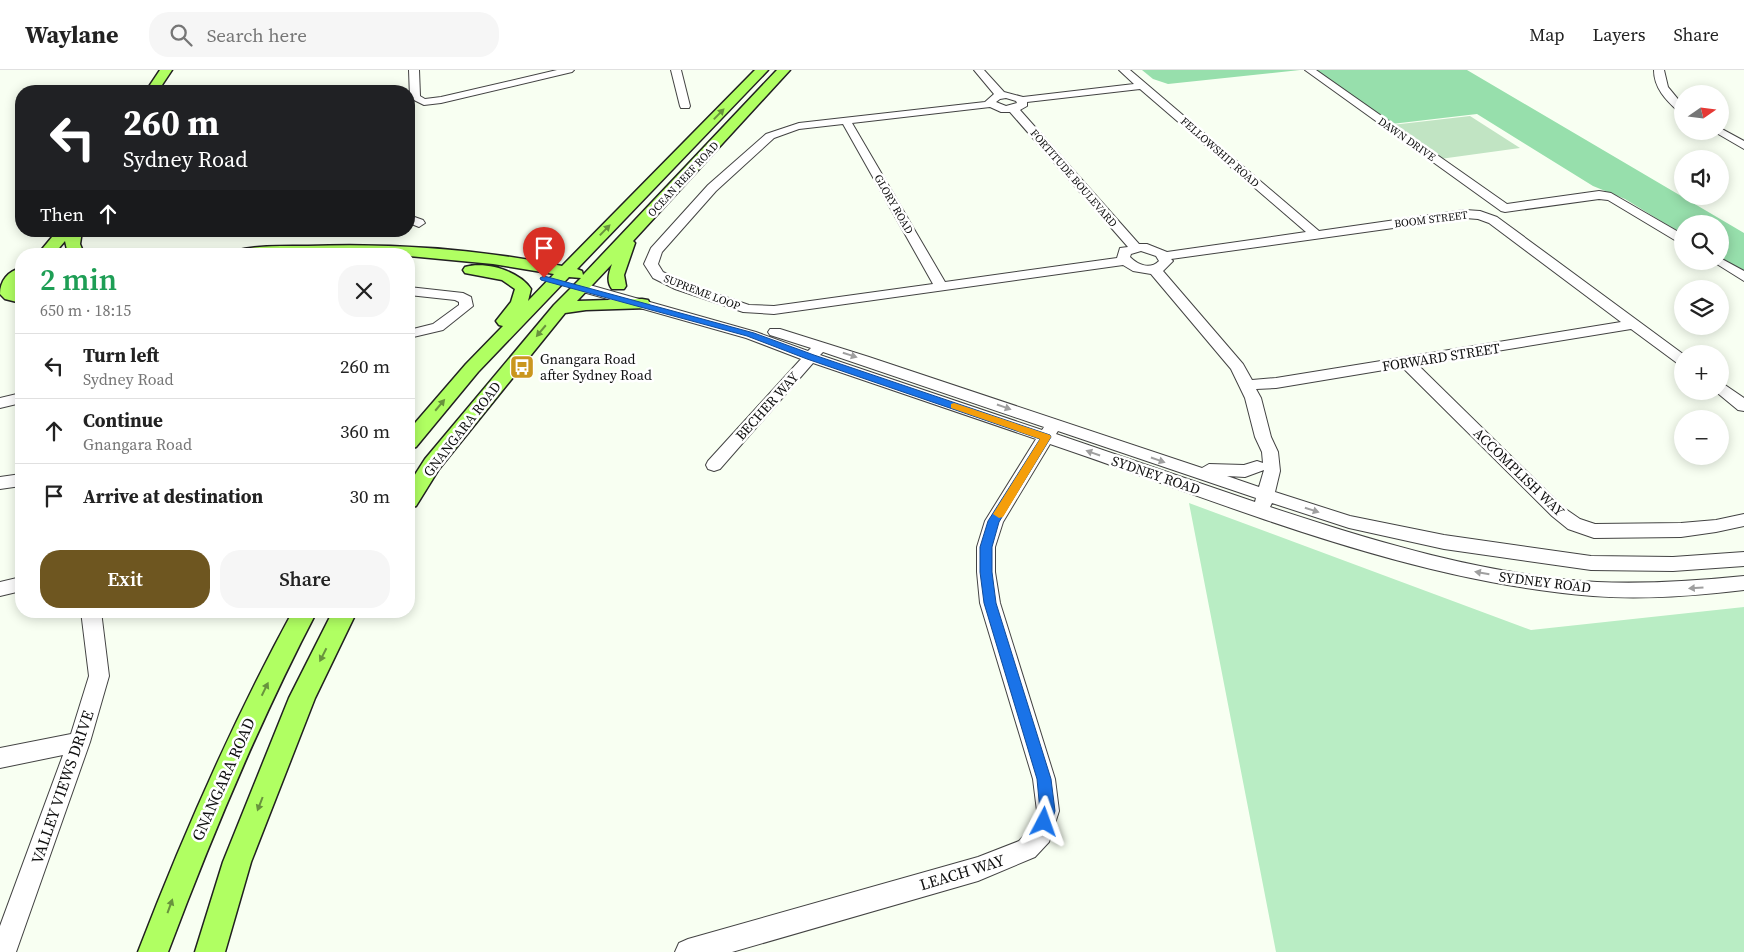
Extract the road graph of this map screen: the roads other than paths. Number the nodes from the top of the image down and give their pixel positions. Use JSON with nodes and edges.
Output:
{"nodes":[{"id":1,"x":166,"y":70,"type":"edge"},
{"id":2,"x":414,"y":70,"type":"edge"},
{"id":3,"x":569,"y":70,"type":"edge"},
{"id":4,"x":676,"y":70,"type":"edge"},
{"id":5,"x":762,"y":70,"type":"edge"},
{"id":6,"x":784,"y":70,"type":"edge"},
{"id":7,"x":979,"y":70,"type":"edge"},
{"id":8,"x":1124,"y":70,"type":"edge"},
{"id":9,"x":1310,"y":70,"type":"edge"},
{"id":10,"x":1647,"y":70,"type":"edge"},
{"id":11,"x":1659,"y":71,"type":"edge"},
{"id":12,"x":156,"y":85,"type":"edge"},
{"id":13,"x":415,"y":85,"type":"edge"},
{"id":14,"x":1142,"y":86,"type":"junction"},
{"id":15,"x":1001,"y":95,"type":"junction"},
{"id":16,"x":415,"y":98,"type":"edge"},
{"id":17,"x":1674,"y":101,"type":"edge"},
{"id":18,"x":991,"y":104,"type":"junction"},
{"id":19,"x":1017,"y":105,"type":"junction"},
{"id":20,"x":685,"y":106,"type":"dead end"},
{"id":21,"x":846,"y":121,"type":"junction"},
{"id":22,"x":1729,"y":137,"type":"edge"},
{"id":23,"x":1744,"y":146,"type":"edge"},
{"id":24,"x":1315,"y":234,"type":"junction"},
{"id":25,"x":1674,"y":234,"type":"edge"},
{"id":26,"x":629,"y":235,"type":"junction"},
{"id":27,"x":60,"y":237,"type":"edge"},
{"id":28,"x":1135,"y":247,"type":"junction"},
{"id":29,"x":51,"y":248,"type":"edge"},
{"id":30,"x":415,"y":252,"type":"edge"},
{"id":31,"x":581,"y":256,"type":"junction"},
{"id":32,"x":1164,"y":256,"type":"junction"},
{"id":33,"x":484,"y":258,"type":"junction"},
{"id":34,"x":1125,"y":261,"type":"junction"},
{"id":35,"x":415,"y":262,"type":"edge"},
{"id":36,"x":434,"y":263,"type":"junction"},
{"id":37,"x":1729,"y":268,"type":"edge"},
{"id":38,"x":1154,"y":269,"type":"junction"},
{"id":39,"x":15,"y":273,"type":"edge"},
{"id":40,"x":0,"y":276,"type":"edge"},
{"id":41,"x":15,"y":277,"type":"edge"},
{"id":42,"x":561,"y":277,"type":"junction"},
{"id":43,"x":1744,"y":277,"type":"edge"},
{"id":44,"x":585,"y":282,"type":"junction"},
{"id":45,"x":618,"y":286,"type":"junction"},
{"id":46,"x":941,"y":286,"type":"junction"},
{"id":47,"x":415,"y":292,"type":"edge"},
{"id":48,"x":11,"y":296,"type":"edge"},
{"id":49,"x":642,"y":304,"type":"junction"},
{"id":50,"x":560,"y":309,"type":"junction"},
{"id":51,"x":1634,"y":324,"type":"junction"},
{"id":52,"x":415,"y":333,"type":"edge"},
{"id":53,"x":816,"y":352,"type":"junction"},
{"id":54,"x":1674,"y":354,"type":"edge"},
{"id":55,"x":1406,"y":362,"type":"junction"},
{"id":56,"x":472,"y":368,"type":"junction"},
{"id":57,"x":1247,"y":385,"type":"junction"},
{"id":58,"x":1729,"y":395,"type":"edge"},
{"id":59,"x":15,"y":399,"type":"edge"},
{"id":60,"x":0,"y":402,"type":"edge"},
{"id":61,"x":1744,"y":406,"type":"edge"},
{"id":62,"x":1050,"y":431,"type":"junction"},
{"id":63,"x":415,"y":435,"type":"edge"},
{"id":64,"x":1262,"y":437,"type":"junction"},
{"id":65,"x":714,"y":465,"type":"dead end"},
{"id":66,"x":1257,"y":467,"type":"junction"},
{"id":67,"x":1186,"y":469,"type":"junction"},
{"id":68,"x":15,"y":481,"type":"edge"},
{"id":69,"x":0,"y":483,"type":"edge"},
{"id":70,"x":415,"y":491,"type":"edge"},
{"id":71,"x":1255,"y":500,"type":"junction"},
{"id":72,"x":1744,"y":520,"type":"edge"},
{"id":73,"x":1744,"y":559,"type":"edge"},
{"id":74,"x":1744,"y":583,"type":"edge"},
{"id":75,"x":93,"y":618,"type":"edge"},
{"id":76,"x":295,"y":618,"type":"edge"},
{"id":77,"x":301,"y":618,"type":"edge"},
{"id":78,"x":342,"y":618,"type":"edge"},
{"id":79,"x":291,"y":636,"type":"junction"},
{"id":80,"x":79,"y":742,"type":"junction"},
{"id":81,"x":0,"y":758,"type":"edge"},
{"id":82,"x":3,"y":947,"type":"edge"},
{"id":83,"x":153,"y":952,"type":"edge"},
{"id":84,"x":210,"y":952,"type":"edge"},
{"id":85,"x":688,"y":952,"type":"edge"}],
"edges":[{"from":1,"to":12,"type":"main road"},
{"from":2,"to":13,"type":"street"},
{"from":3,"to":16,"type":"street"},
{"from":4,"to":20,"type":"street"},
{"from":31,"to":5,"type":"main road","name":"OCEAN REEF ROAD","one_way":true},
{"from":6,"to":26,"type":"main road","name":"OCEAN REEF ROAD"},
{"from":7,"to":15,"type":"street"},
{"from":8,"to":14,"type":"street","name":"FELLOWSHIP ROAD"},
{"from":9,"to":25,"type":"street","name":"DAWN DRIVE"},
{"from":10,"to":11,"type":"street"},
{"from":11,"to":17,"type":"street"},
{"from":14,"to":19,"type":"street"},
{"from":14,"to":24,"type":"street","name":"FELLOWSHIP ROAD"},
{"from":15,"to":18,"type":"street"},
{"from":15,"to":19,"type":"street"},
{"from":18,"to":19,"type":"street","name":"SUPREME LOOP"},
{"from":18,"to":21,"type":"street","name":"SUPREME LOOP"},
{"from":19,"to":28,"type":"street","name":"FORTITUDE BOULEVARD"},
{"from":21,"to":46,"type":"street","name":"GLORY ROAD"},
{"from":21,"to":46,"type":"street","name":"SUPREME LOOP"},
{"from":22,"to":23,"type":"street"},
{"from":24,"to":32,"type":"street","name":"BOOM STREET"},
{"from":24,"to":51,"type":"street","name":"BOOM STREET"},
{"from":26,"to":44,"type":"main road","name":"OCEAN REEF ROAD"},
{"from":26,"to":45,"type":"main road"},
{"from":27,"to":29,"type":"main road"},
{"from":28,"to":32,"type":"street"},
{"from":28,"to":34,"type":"street"},
{"from":30,"to":33,"type":"main road"},
{"from":31,"to":33,"type":"main road"},
{"from":31,"to":42,"type":"main road","name":"OCEAN REEF ROAD"},
{"from":32,"to":38,"type":"street"},
{"from":33,"to":42,"type":"main road"},
{"from":34,"to":38,"type":"street"},
{"from":34,"to":46,"type":"street","name":"SUPREME LOOP"},
{"from":35,"to":36,"type":"main road"},
{"from":36,"to":42,"type":"main road"},
{"from":36,"to":56,"type":"main road"},
{"from":37,"to":43,"type":"street"},
{"from":38,"to":57,"type":"street"},
{"from":39,"to":40,"type":"main road"},
{"from":41,"to":48,"type":"main road"},
{"from":42,"to":44,"type":"main road"},
{"from":42,"to":56,"type":"main road"},
{"from":44,"to":45,"type":"street","name":"SYDNEY ROAD"},
{"from":44,"to":49,"type":"street","name":"SYDNEY ROAD"},
{"from":44,"to":50,"type":"main road","name":"GNANGARA ROAD"},
{"from":45,"to":53,"type":"street","name":"SYDNEY ROAD"},
{"from":47,"to":52,"type":"street"},
{"from":49,"to":50,"type":"main road"},
{"from":49,"to":53,"type":"street","name":"SYDNEY ROAD"},
{"from":50,"to":70,"type":"main road","name":"GNANGARA ROAD","one_way":true},
{"from":51,"to":54,"type":"street","name":"BOOM STREET"},
{"from":51,"to":55,"type":"street","name":"FORWARD STREET"},
{"from":53,"to":62,"type":"street","name":"SYDNEY ROAD"},
{"from":53,"to":65,"type":"street","name":"BECHER WAY"},
{"from":55,"to":57,"type":"street","name":"FORWARD STREET"},
{"from":55,"to":72,"type":"street","name":"ACCOMPLISH WAY"},
{"from":63,"to":56,"type":"main road","one_way":true},
{"from":57,"to":64,"type":"street"},
{"from":58,"to":61,"type":"street"},
{"from":59,"to":60,"type":"street"},
{"from":62,"to":67,"type":"street","name":"SYDNEY ROAD","one_way":true},
{"from":71,"to":62,"type":"street","name":"SYDNEY ROAD","one_way":true},
{"from":62,"to":85,"type":"street","name":"LEACH WAY"},
{"from":64,"to":66,"type":"street"},
{"from":64,"to":71,"type":"street"},
{"from":66,"to":67,"type":"street"},
{"from":66,"to":71,"type":"street"},
{"from":67,"to":71,"type":"street","name":"SYDNEY ROAD"},
{"from":68,"to":69,"type":"street"},
{"from":71,"to":73,"type":"street","name":"SYDNEY ROAD","one_way":true},
{"from":74,"to":71,"type":"street","name":"SYDNEY ROAD","one_way":true},
{"from":75,"to":80,"type":"street","name":"VALLEY VIEWS DRIVE"},
{"from":76,"to":79,"type":"street"},
{"from":77,"to":79,"type":"main road","name":"GNANGARA ROAD"},
{"from":78,"to":84,"type":"main road","one_way":true},
{"from":83,"to":79,"type":"main road","name":"GNANGARA ROAD","one_way":true},
{"from":80,"to":81,"type":"street"},
{"from":80,"to":82,"type":"street","name":"VALLEY VIEWS DRIVE"}]}
